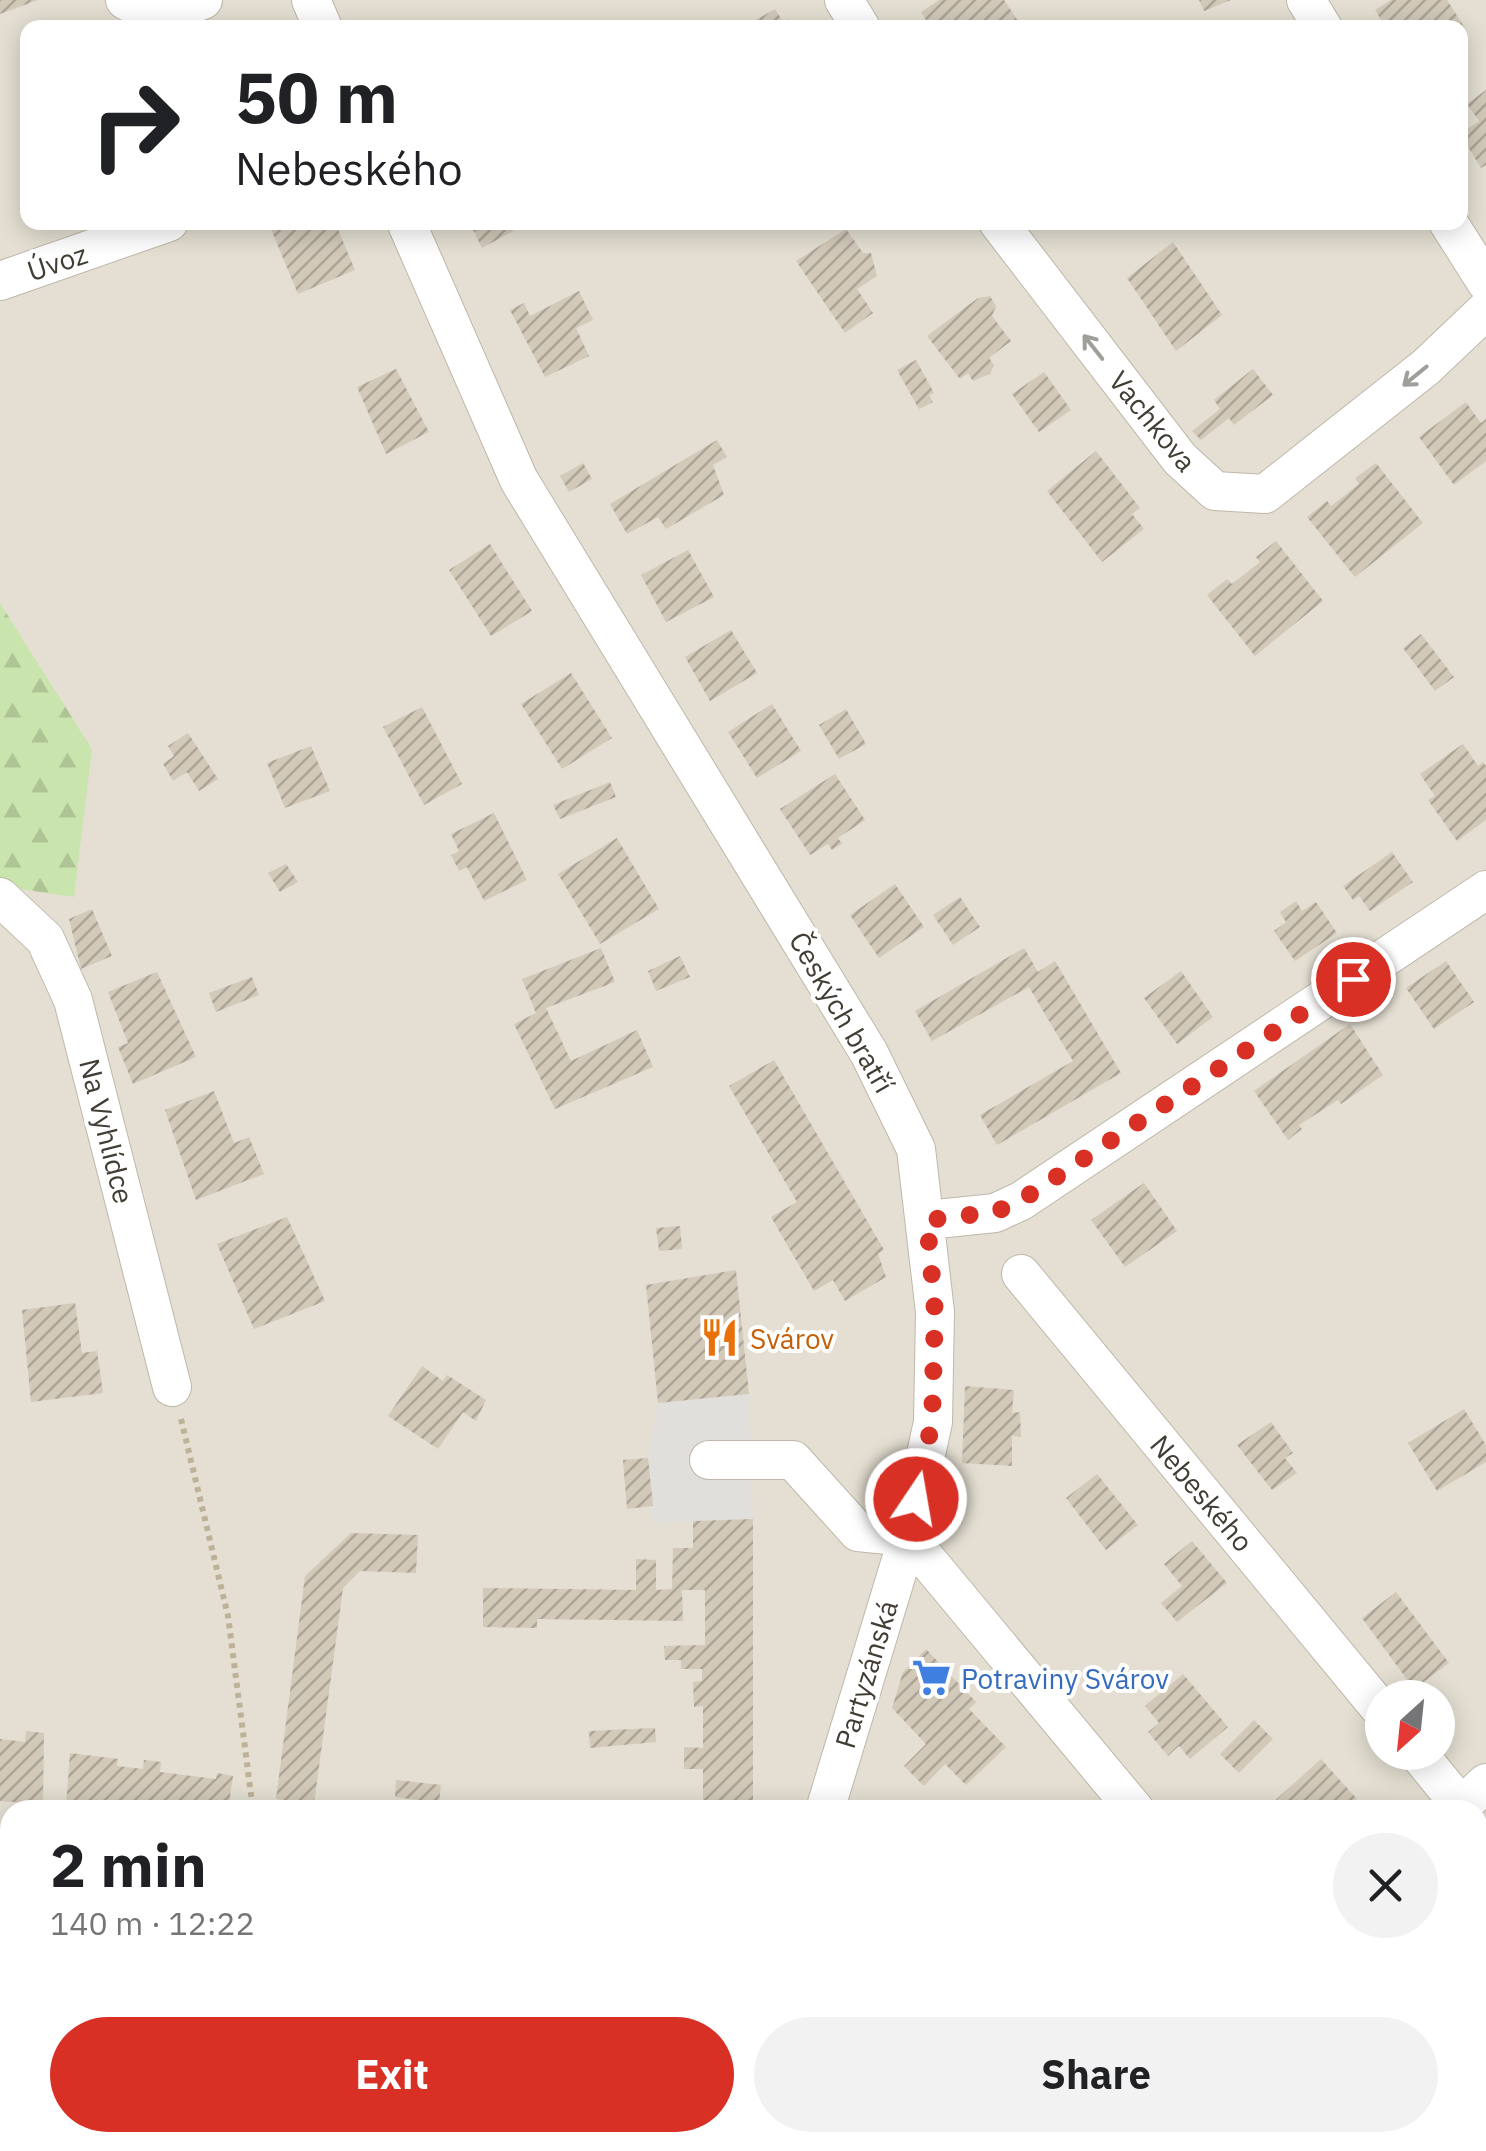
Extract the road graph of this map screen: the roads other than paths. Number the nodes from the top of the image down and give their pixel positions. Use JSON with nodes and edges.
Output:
{"nodes":[{"id":1,"x":126,"y":0,"type":"edge"},
{"id":2,"x":203,"y":0,"type":"edge"},
{"id":3,"x":146,"y":230,"type":"edge"},
{"id":4,"x":410,"y":230,"type":"edge"},
{"id":5,"x":1004,"y":230,"type":"edge"},
{"id":6,"x":1453,"y":230,"type":"edge"},
{"id":7,"x":0,"y":280,"type":"edge"},
{"id":8,"x":1486,"y":282,"type":"edge"},
{"id":9,"x":1486,"y":310,"type":"edge"},
{"id":10,"x":1486,"y":890,"type":"edge"},
{"id":11,"x":0,"y":897,"type":"edge"},
{"id":12,"x":927,"y":1220,"type":"junction"},
{"id":13,"x":1020,"y":1274,"type":"dead end"},
{"id":14,"x":172,"y":1387,"type":"road end"},
{"id":15,"x":709,"y":1460,"type":"dead end"},
{"id":16,"x":908,"y":1538,"type":"junction"},
{"id":17,"x":1365,"y":1690,"type":"edge"},
{"id":18,"x":1436,"y":1770,"type":"edge"},
{"id":19,"x":828,"y":1800,"type":"edge"},
{"id":20,"x":1128,"y":1800,"type":"edge"},
{"id":21,"x":1468,"y":1800,"type":"edge"}],
"edges":[{"from":1,"to":2,"type":"street"},
{"from":3,"to":7,"type":"street","name":"Úvoz"},
{"from":4,"to":12,"type":"street","name":"Českých bratří"},
{"from":9,"to":5,"type":"street","name":"Vachkova","one_way":true},
{"from":6,"to":8,"type":"street"},
{"from":10,"to":12,"type":"street"},
{"from":11,"to":14,"type":"street","name":"Na Vyhlídce"},
{"from":12,"to":16,"type":"street","name":"Českých bratří"},
{"from":13,"to":17,"type":"street","name":"Nebeského"},
{"from":15,"to":16,"type":"street"},
{"from":16,"to":19,"type":"street","name":"Partyzánská"},
{"from":16,"to":20,"type":"street"},
{"from":18,"to":21,"type":"street"}]}
